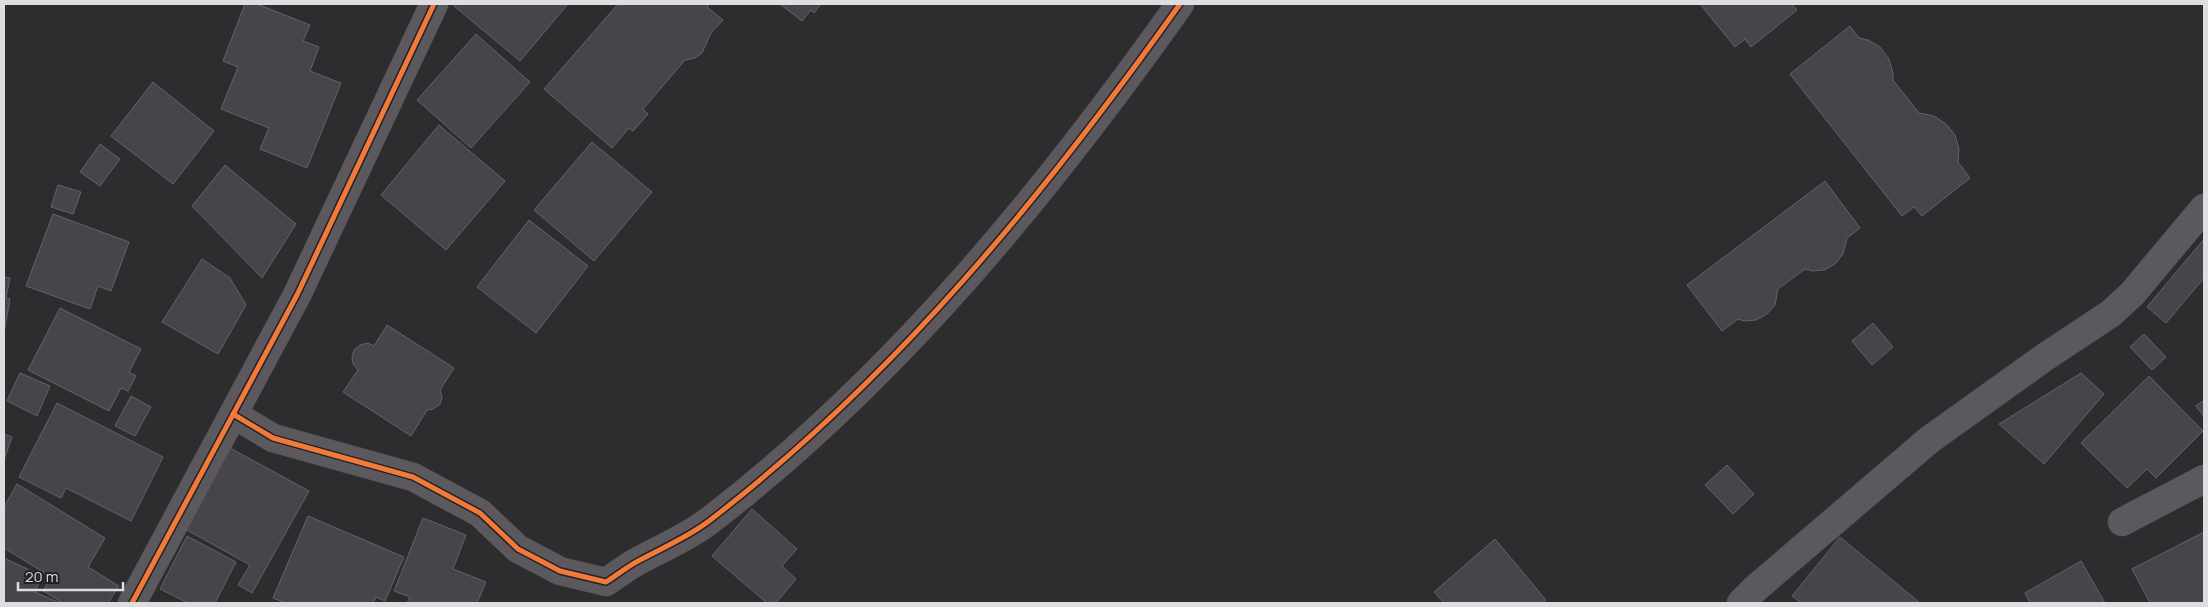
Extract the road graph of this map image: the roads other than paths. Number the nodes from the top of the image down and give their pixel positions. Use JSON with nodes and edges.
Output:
{"nodes":[{"id":1,"x":434,"y":4,"type":"edge"},
{"id":2,"x":1180,"y":4,"type":"edge"},
{"id":3,"x":2204,"y":208,"type":"edge"},
{"id":4,"x":233,"y":414,"type":"junction"},
{"id":5,"x":2204,"y":478,"type":"edge"},
{"id":6,"x":2122,"y":522,"type":"dead end"},
{"id":7,"x":132,"y":603,"type":"edge"},
{"id":8,"x":1742,"y":603,"type":"edge"}],
"edges":[{"from":1,"to":4,"type":"street"},
{"from":2,"to":4,"type":"street"},
{"from":3,"to":8,"type":"street"},
{"from":4,"to":7,"type":"street"},
{"from":5,"to":6,"type":"street"}]}
